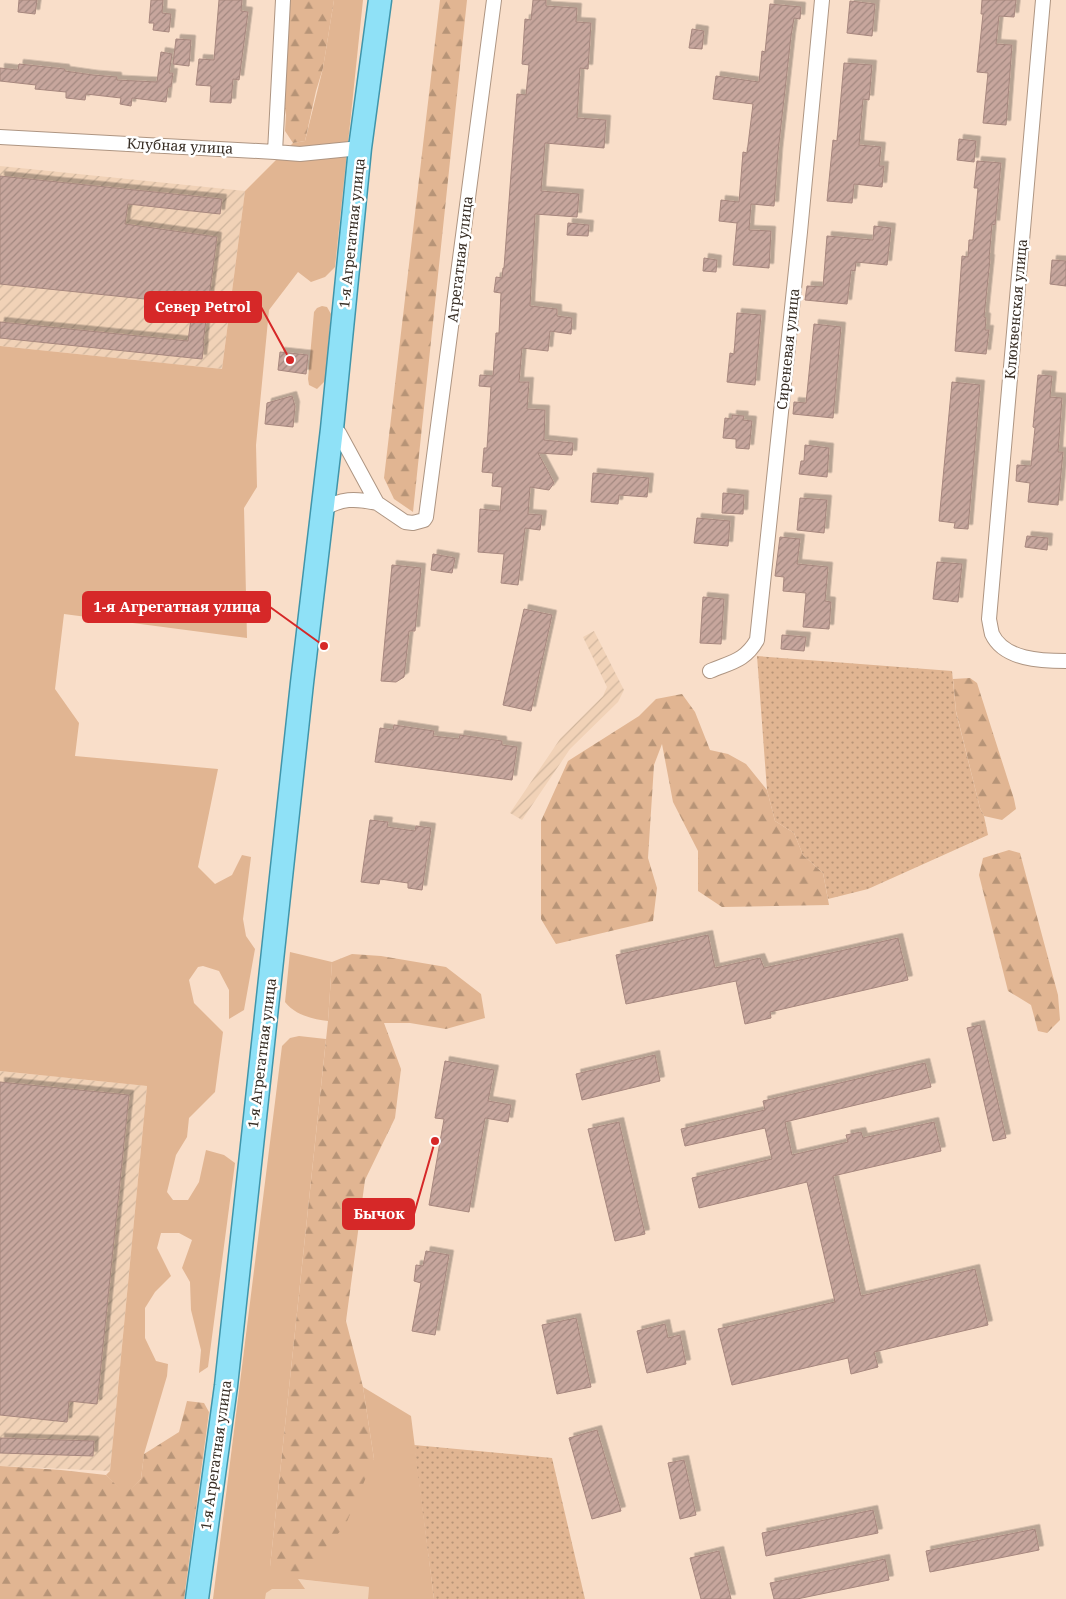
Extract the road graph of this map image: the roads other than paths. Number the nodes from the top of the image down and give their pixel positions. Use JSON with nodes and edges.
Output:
{"nodes":[{"id":1,"x":283,"y":0,"type":"edge"},
{"id":2,"x":380,"y":0,"type":"edge"},
{"id":3,"x":494,"y":0,"type":"edge"},
{"id":4,"x":822,"y":0,"type":"edge"},
{"id":5,"x":1043,"y":0,"type":"edge"},
{"id":6,"x":0,"y":137,"type":"edge"},
{"id":7,"x":360,"y":148,"type":"junction"},
{"id":8,"x":275,"y":152,"type":"junction"},
{"id":9,"x":332,"y":429,"type":"junction"},
{"id":10,"x":376,"y":503,"type":"junction"},
{"id":11,"x":322,"y":510,"type":"junction"},
{"id":12,"x":1066,"y":661,"type":"edge"},
{"id":13,"x":710,"y":671,"type":"dead end"},
{"id":14,"x":197,"y":1599,"type":"edge"}],
"edges":[{"from":1,"to":8,"type":"street"},
{"from":2,"to":7,"type":"main road","name":"1-я Агрегатная улица"},
{"from":3,"to":10,"type":"street","name":"Агрегатная улица"},
{"from":4,"to":13,"type":"street","name":"Сиреневая улица"},
{"from":5,"to":12,"type":"street","name":"Клюквенская улица"},
{"from":6,"to":8,"type":"street","name":"Клубная улица"},
{"from":7,"to":8,"type":"street","name":"Клубная улица"},
{"from":7,"to":9,"type":"main road","name":"1-я Агрегатная улица"},
{"from":9,"to":10,"type":"street"},
{"from":9,"to":11,"type":"main road","name":"1-я Агрегатная улица"},
{"from":10,"to":11,"type":"street"},
{"from":11,"to":14,"type":"main road","name":"1-я Агрегатная улица"}]}
